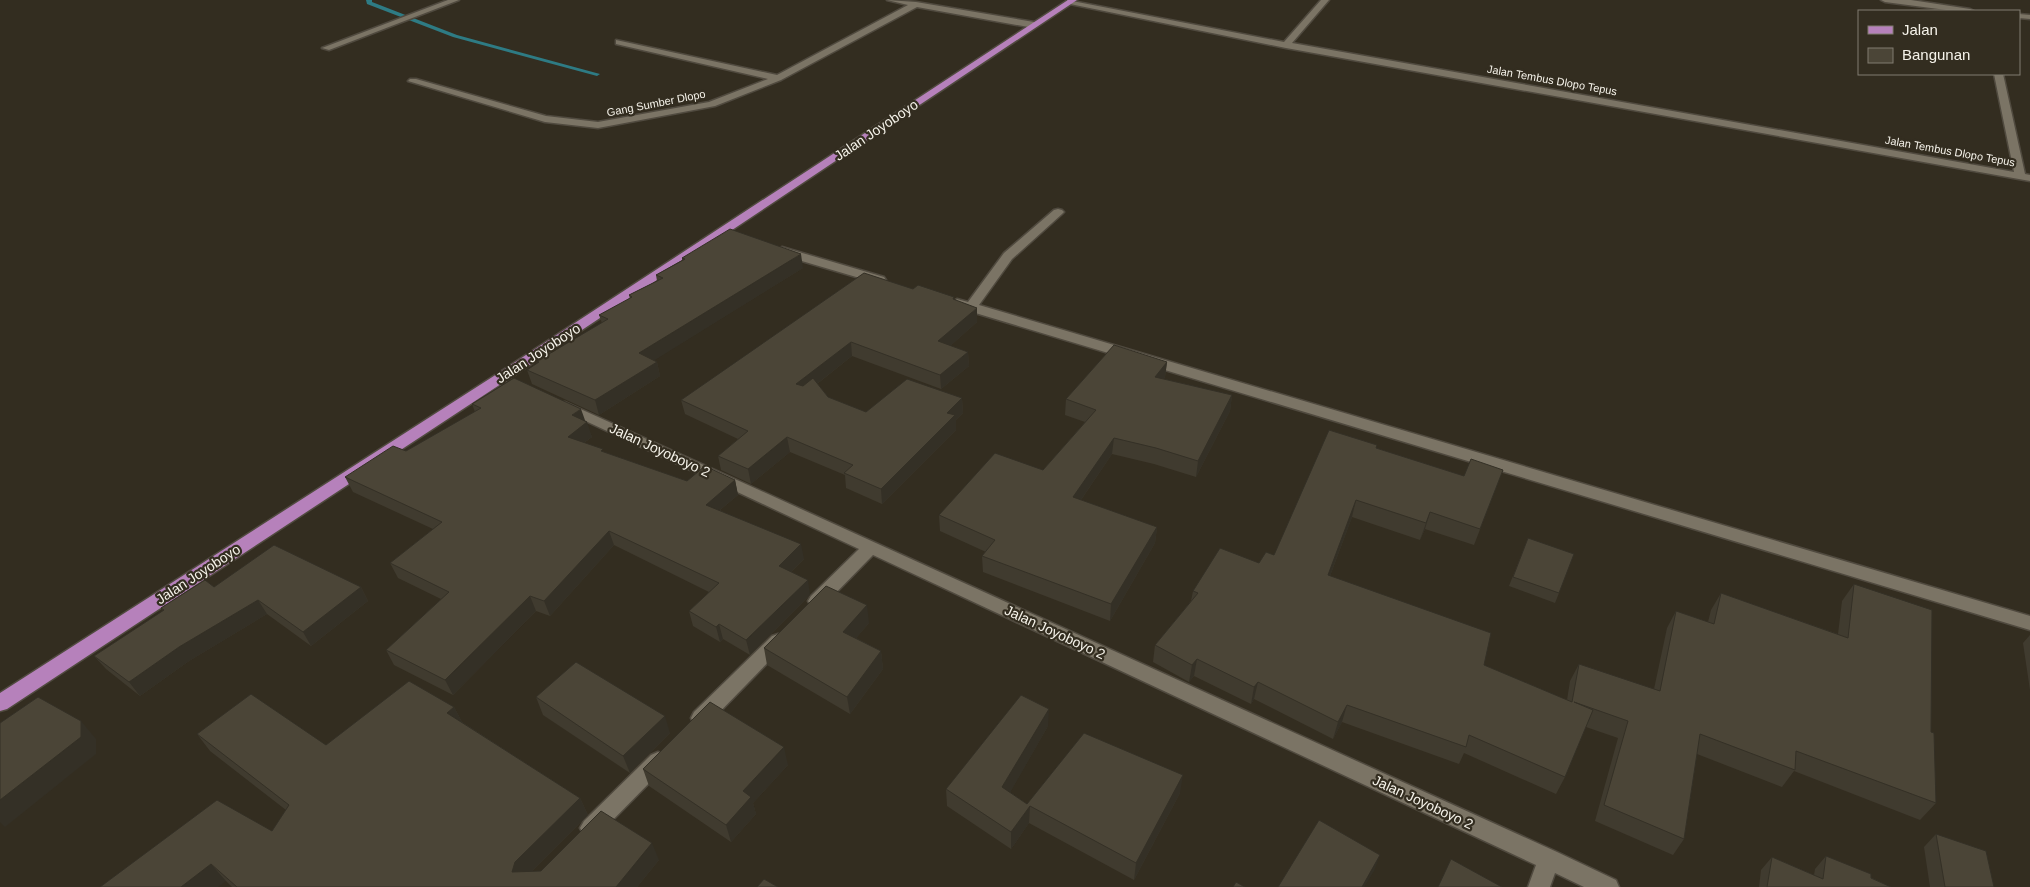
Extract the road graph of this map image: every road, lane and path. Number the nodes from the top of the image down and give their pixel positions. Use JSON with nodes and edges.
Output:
{"nodes":[{"id":1,"x":455,"y":0,"type":"edge"},
{"id":2,"x":891,"y":0,"type":"edge"},
{"id":3,"x":1324,"y":0,"type":"edge"},
{"id":4,"x":1884,"y":0,"type":"edge"},
{"id":5,"x":1071,"y":1,"type":"edge"},
{"id":6,"x":1906,"y":1,"type":"edge"},
{"id":7,"x":916,"y":4,"type":"junction"},
{"id":8,"x":1964,"y":10,"type":"edge"},
{"id":9,"x":1034,"y":25,"type":"junction"},
{"id":10,"x":619,"y":42,"type":"dead end"},
{"id":11,"x":1286,"y":45,"type":"junction"},
{"id":12,"x":326,"y":48,"type":"dead end"},
{"id":13,"x":1999,"y":75,"type":"edge"},
{"id":14,"x":778,"y":78,"type":"junction"},
{"id":15,"x":413,"y":81,"type":"dead end"},
{"id":16,"x":2025,"y":177,"type":"edge"},
{"id":17,"x":1058,"y":212,"type":"dead end"},
{"id":18,"x":721,"y":232,"type":"junction"},
{"id":19,"x":740,"y":238,"type":"edge"},
{"id":20,"x":767,"y":246,"type":"edge"},
{"id":21,"x":897,"y":285,"type":"edge"},
{"id":22,"x":943,"y":298,"type":"edge"},
{"id":23,"x":971,"y":307,"type":"junction"},
{"id":24,"x":502,"y":377,"type":"junction"},
{"id":25,"x":520,"y":385,"type":"edge"},
{"id":26,"x":547,"y":398,"type":"edge"},
{"id":27,"x":871,"y":548,"type":"junction"},
{"id":28,"x":808,"y":611,"type":"edge"},
{"id":29,"x":2030,"y":623,"type":"edge"},
{"id":30,"x":794,"y":625,"type":"edge"},
{"id":31,"x":0,"y":703,"type":"edge"},
{"id":32,"x":688,"y":731,"type":"edge"},
{"id":33,"x":674,"y":746,"type":"edge"},
{"id":34,"x":575,"y":844,"type":"edge"},
{"id":35,"x":1549,"y":860,"type":"junction"},
{"id":36,"x":1539,"y":887,"type":"edge"},
{"id":37,"x":1608,"y":887,"type":"edge"}],
"edges":[{"from":1,"to":12,"type":"street"},
{"from":2,"to":7,"type":"street"},
{"from":3,"to":11,"type":"street"},
{"from":4,"to":6,"type":"street"},
{"from":5,"to":9,"type":"main road","name":"Jalan Joyoboyo"},
{"from":5,"to":11,"type":"street","name":"Jalan Tembus Dlopo Tepus"},
{"from":6,"to":8,"type":"street"},
{"from":7,"to":9,"type":"street"},
{"from":7,"to":14,"type":"street","name":"Gang Sumber Dlopo"},
{"from":9,"to":18,"type":"main road","name":"Jalan Joyoboyo"},
{"from":10,"to":14,"type":"street"},
{"from":11,"to":16,"type":"street","name":"Jalan Tembus Dlopo Tepus"},
{"from":13,"to":16,"type":"street"},
{"from":14,"to":15,"type":"street","name":"Gang Sumber Dlopo"},
{"from":17,"to":23,"type":"street"},
{"from":18,"to":19,"type":"street"},
{"from":18,"to":24,"type":"main road","name":"Jalan Joyoboyo"},
{"from":20,"to":21,"type":"street"},
{"from":22,"to":23,"type":"street"},
{"from":23,"to":29,"type":"street"},
{"from":24,"to":25,"type":"street"},
{"from":24,"to":31,"type":"main road","name":"Jalan Joyoboyo"},
{"from":26,"to":27,"type":"street","name":"Jalan Joyoboyo 2"},
{"from":27,"to":28,"type":"street"},
{"from":27,"to":35,"type":"street","name":"Jalan Joyoboyo 2"},
{"from":30,"to":32,"type":"street"},
{"from":33,"to":34,"type":"street"},
{"from":35,"to":36,"type":"street"},
{"from":35,"to":37,"type":"street","name":"Jalan Joyoboyo 2"}]}
